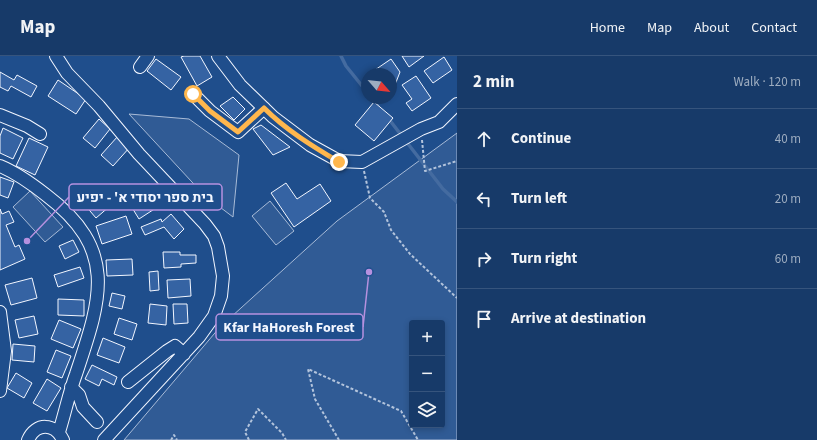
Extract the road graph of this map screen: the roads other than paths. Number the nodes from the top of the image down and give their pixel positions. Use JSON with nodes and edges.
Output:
{"nodes":[{"id":1,"x":56,"y":56,"type":"edge"},
{"id":2,"x":148,"y":56,"type":"edge"},
{"id":3,"x":218,"y":56,"type":"edge"},
{"id":4,"x":140,"y":67,"type":"dead end"},
{"id":5,"x":193,"y":94,"type":"dead end"},
{"id":6,"x":457,"y":104,"type":"edge"},
{"id":7,"x":264,"y":108,"type":"junction"},
{"id":8,"x":0,"y":115,"type":"edge"},
{"id":9,"x":40,"y":134,"type":"dead end"},
{"id":10,"x":0,"y":166,"type":"edge"},
{"id":11,"x":0,"y":312,"type":"edge"},
{"id":12,"x":184,"y":354,"type":"junction"},
{"id":13,"x":128,"y":382,"type":"dead end"},
{"id":14,"x":71,"y":387,"type":"junction"},
{"id":15,"x":0,"y":391,"type":"edge"},
{"id":16,"x":97,"y":422,"type":"dead end"},
{"id":17,"x":63,"y":438,"type":"edge"},
{"id":18,"x":28,"y":440,"type":"edge"},
{"id":19,"x":104,"y":440,"type":"edge"}],
"edges":[{"from":1,"to":12,"type":"street"},
{"from":2,"to":4,"type":"street"},
{"from":3,"to":7,"type":"street"},
{"from":5,"to":7,"type":"street"},
{"from":6,"to":7,"type":"street"},
{"from":8,"to":9,"type":"street"},
{"from":10,"to":14,"type":"street"},
{"from":11,"to":15,"type":"street"},
{"from":12,"to":13,"type":"street"},
{"from":12,"to":19,"type":"street"},
{"from":14,"to":16,"type":"street"},
{"from":14,"to":17,"type":"street"},
{"from":17,"to":18,"type":"street"}]}
